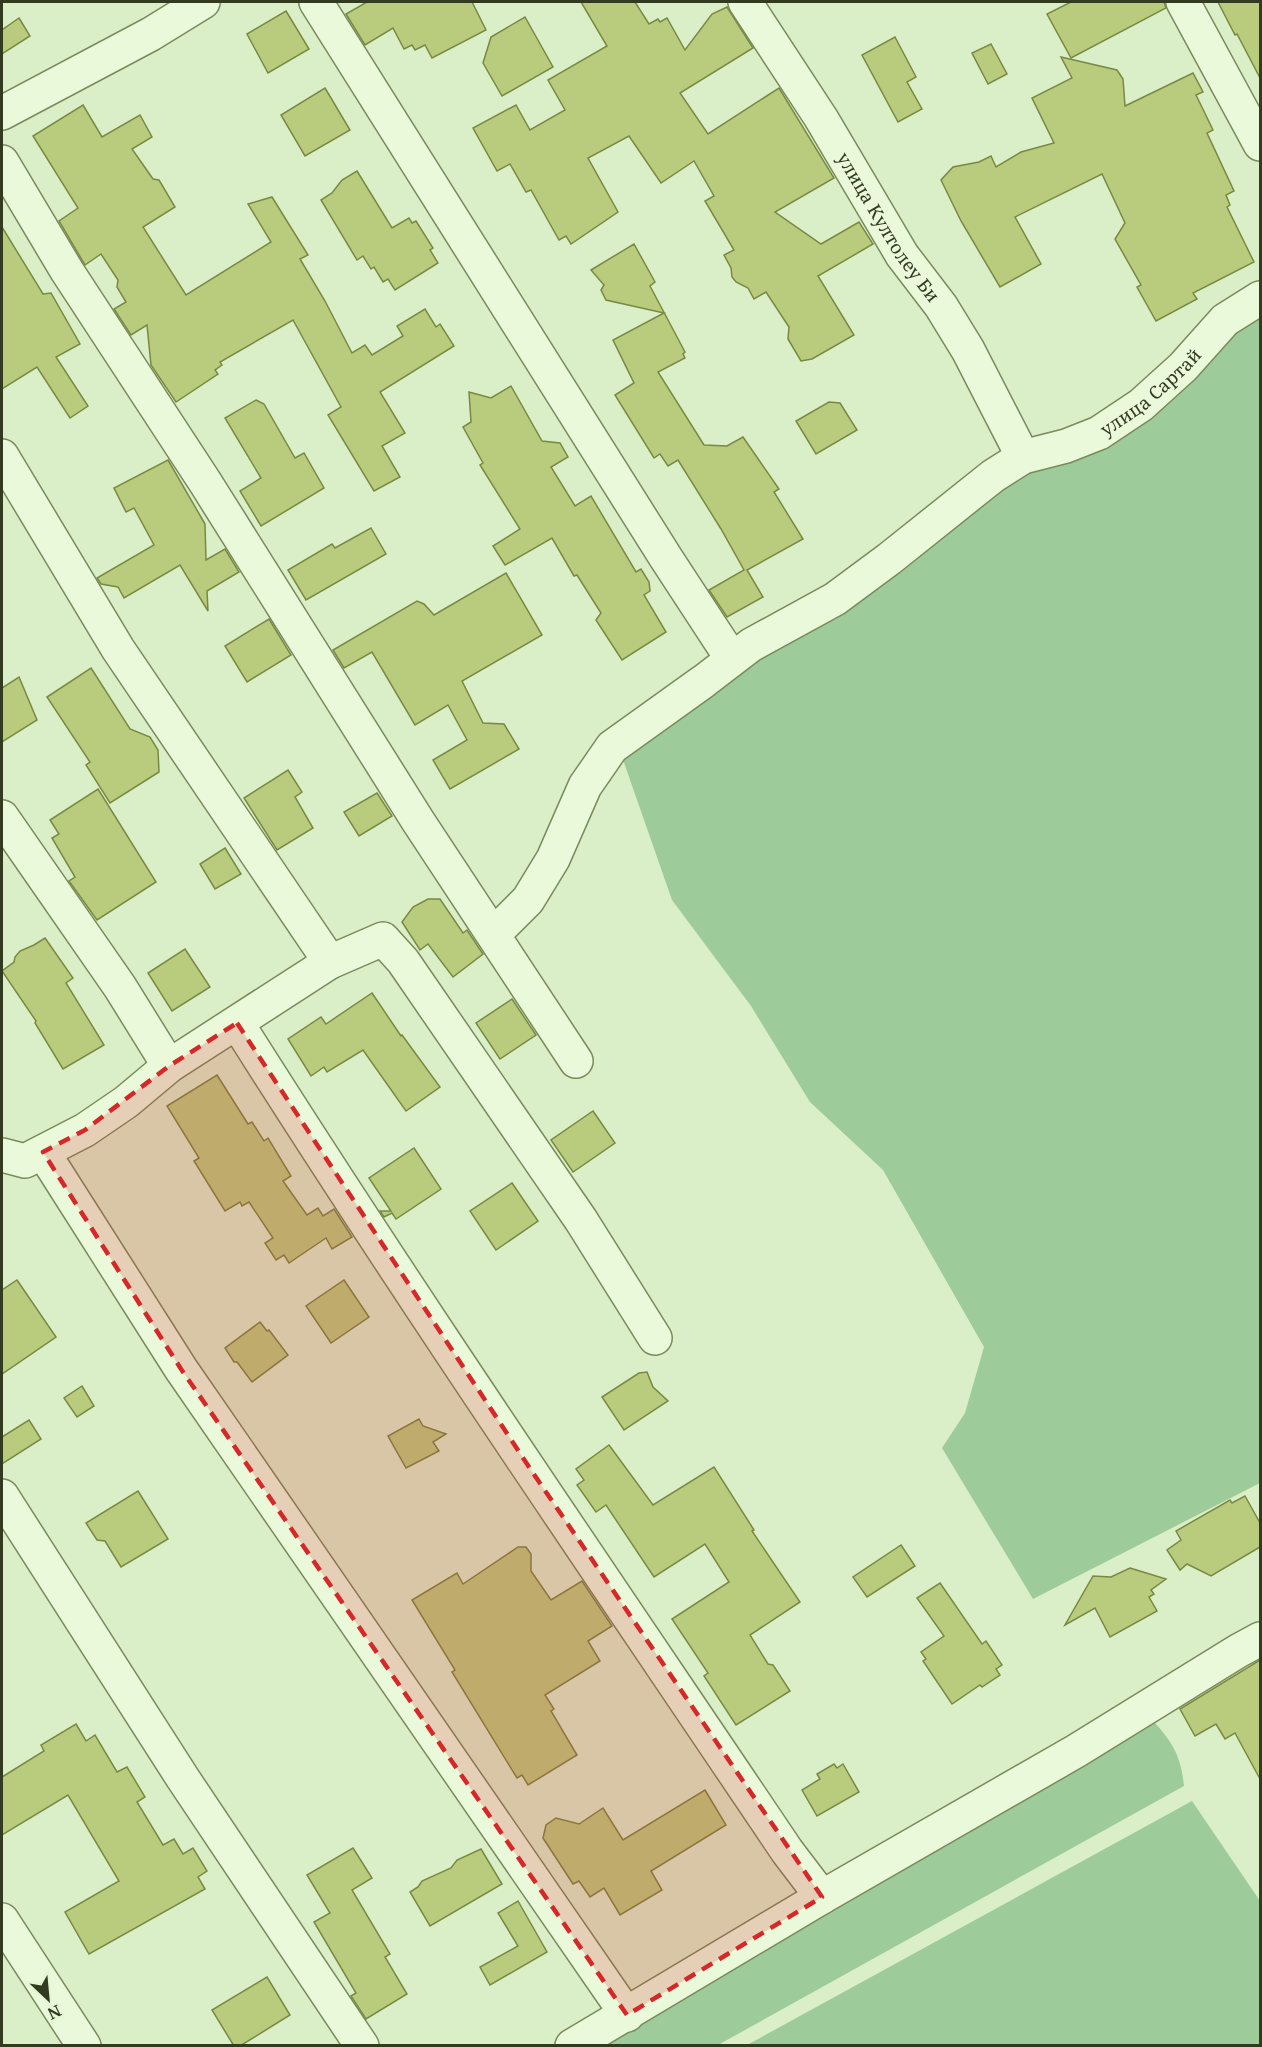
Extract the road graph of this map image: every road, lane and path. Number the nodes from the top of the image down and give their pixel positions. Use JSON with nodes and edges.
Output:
{"nodes":[{"id":1,"x":203,"y":2,"type":"edge"},
{"id":2,"x":316,"y":2,"type":"edge"},
{"id":3,"x":745,"y":2,"type":"edge"},
{"id":4,"x":1183,"y":2,"type":"edge"},
{"id":5,"x":2,"y":113,"type":"edge"},
{"id":6,"x":1260,"y":144,"type":"edge"},
{"id":7,"x":2,"y":162,"type":"edge"},
{"id":8,"x":1260,"y":298,"type":"edge"},
{"id":9,"x":2,"y":456,"type":"edge"},
{"id":10,"x":1023,"y":457,"type":"junction"},
{"id":11,"x":732,"y":659,"type":"junction"},
{"id":12,"x":2,"y":817,"type":"edge"},
{"id":13,"x":494,"y":934,"type":"junction"},
{"id":14,"x":330,"y":962,"type":"junction"},
{"id":15,"x":237,"y":1023,"type":"junction"},
{"id":16,"x":576,"y":1061,"type":"dead end"},
{"id":17,"x":169,"y":1066,"type":"junction"},
{"id":18,"x":43,"y":1152,"type":"junction"},
{"id":19,"x":2,"y":1155,"type":"edge"},
{"id":20,"x":655,"y":1338,"type":"dead end"},
{"id":21,"x":2,"y":1496,"type":"edge"},
{"id":22,"x":1260,"y":1639,"type":"edge"},
{"id":23,"x":822,"y":1897,"type":"junction"},
{"id":24,"x":2,"y":1920,"type":"edge"},
{"id":25,"x":627,"y":2015,"type":"junction"},
{"id":26,"x":84,"y":2046,"type":"edge"},
{"id":27,"x":362,"y":2046,"type":"edge"},
{"id":28,"x":572,"y":2046,"type":"edge"}],
"edges":[{"from":1,"to":5,"type":"street"},
{"from":2,"to":11,"type":"street"},
{"from":3,"to":10,"type":"street","name":"улица Култолеу Би"},
{"from":4,"to":6,"type":"street"},
{"from":7,"to":13,"type":"street"},
{"from":8,"to":10,"type":"street","name":"улица Сартай"},
{"from":9,"to":14,"type":"street"},
{"from":10,"to":11,"type":"street","name":"улица Сартай"},
{"from":11,"to":13,"type":"street","name":"улица Сартай"},
{"from":12,"to":17,"type":"street"},
{"from":13,"to":16,"type":"street"},
{"from":14,"to":15,"type":"street"},
{"from":14,"to":20,"type":"street"},
{"from":15,"to":17,"type":"street"},
{"from":15,"to":23,"type":"street"},
{"from":17,"to":18,"type":"street"},
{"from":18,"to":19,"type":"street"},
{"from":18,"to":25,"type":"street"},
{"from":21,"to":27,"type":"street"},
{"from":22,"to":23,"type":"street"},
{"from":23,"to":25,"type":"street"},
{"from":24,"to":26,"type":"street"},
{"from":25,"to":28,"type":"street"}]}
